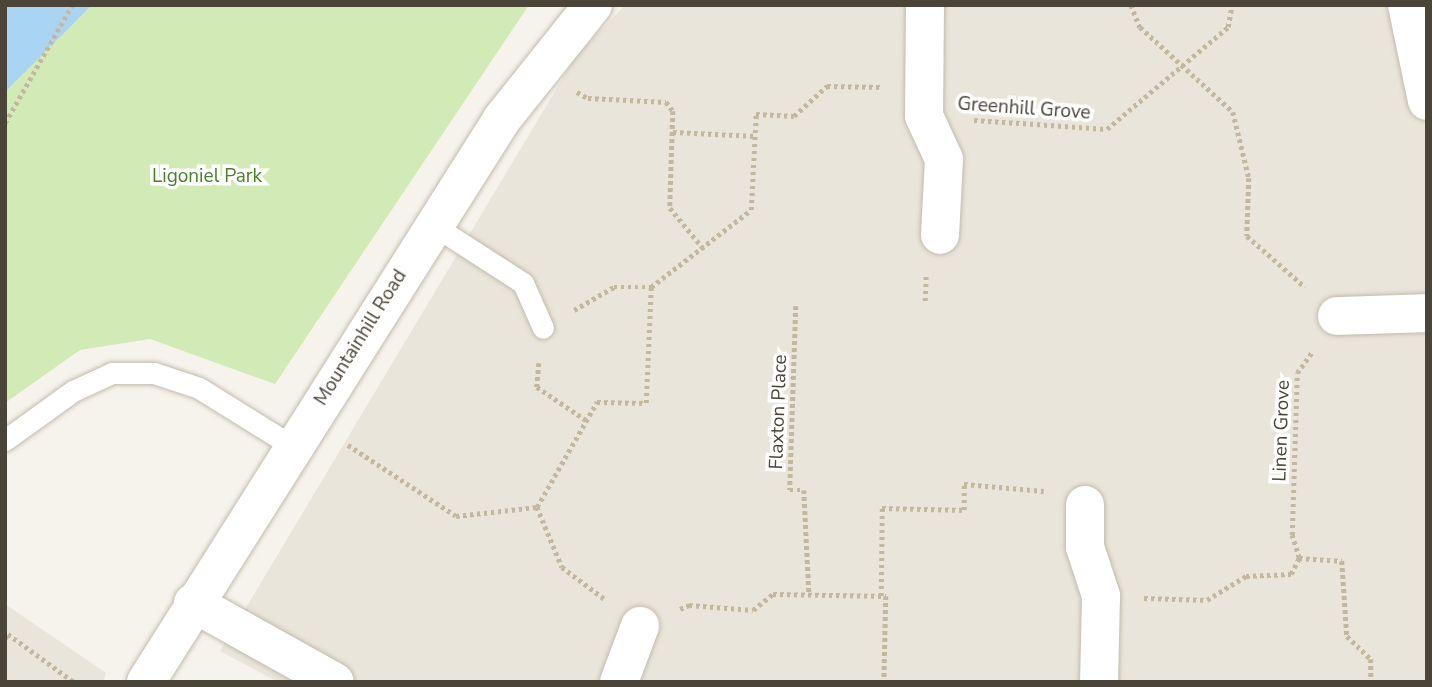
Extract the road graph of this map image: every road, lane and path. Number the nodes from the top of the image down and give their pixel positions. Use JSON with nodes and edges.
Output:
{"nodes":[{"id":1,"x":72,"y":5,"type":"edge"},
{"id":2,"x":593,"y":5,"type":"edge"},
{"id":3,"x":925,"y":5,"type":"edge"},
{"id":4,"x":1131,"y":5,"type":"edge"},
{"id":5,"x":1232,"y":5,"type":"edge"},
{"id":6,"x":1407,"y":5,"type":"edge"},
{"id":7,"x":1183,"y":66,"type":"junction"},
{"id":8,"x":537,"y":71,"type":"junction"},
{"id":9,"x":1427,"y":101,"type":"edge"},
{"id":10,"x":924,"y":102,"type":"junction"},
{"id":11,"x":5,"y":123,"type":"edge"},
{"id":12,"x":673,"y":132,"type":"junction"},
{"id":13,"x":755,"y":136,"type":"junction"},
{"id":14,"x":433,"y":225,"type":"junction"},
{"id":15,"x":940,"y":235,"type":"dead end"},
{"id":16,"x":703,"y":248,"type":"junction"},
{"id":17,"x":925,"y":278,"type":"dead end"},
{"id":18,"x":651,"y":287,"type":"junction"},
{"id":19,"x":925,"y":301,"type":"dead end"},
{"id":20,"x":796,"y":306,"type":"dead end"},
{"id":21,"x":1427,"y":313,"type":"edge"},
{"id":22,"x":1337,"y":316,"type":"junction"},
{"id":23,"x":543,"y":328,"type":"junction"},
{"id":24,"x":586,"y":420,"type":"junction"},
{"id":25,"x":301,"y":432,"type":"junction"},
{"id":26,"x":5,"y":440,"type":"edge"},
{"id":27,"x":1085,"y":505,"type":"joint"},
{"id":28,"x":537,"y":507,"type":"junction"},
{"id":29,"x":1299,"y":558,"type":"junction"},
{"id":30,"x":808,"y":594,"type":"junction"},
{"id":31,"x":881,"y":596,"type":"junction"},
{"id":32,"x":1101,"y":596,"type":"junction"},
{"id":33,"x":192,"y":603,"type":"junction"},
{"id":34,"x":640,"y":626,"type":"junction"},
{"id":35,"x":7,"y":636,"type":"edge"},
{"id":36,"x":74,"y":682,"type":"edge"},
{"id":37,"x":146,"y":682,"type":"edge"},
{"id":38,"x":335,"y":682,"type":"edge"},
{"id":39,"x":619,"y":682,"type":"edge"},
{"id":40,"x":884,"y":682,"type":"edge"},
{"id":41,"x":1099,"y":682,"type":"edge"},
{"id":42,"x":1371,"y":682,"type":"edge"}],
"edges":[{"from":1,"to":11,"type":"path"},
{"from":2,"to":8,"type":"street","name":"Mountainhill Road"},
{"from":3,"to":10,"type":"street"},
{"from":4,"to":7,"type":"path"},
{"from":5,"to":7,"type":"path","name":"Greenhill Grove"},
{"from":6,"to":9,"type":"street"},
{"from":7,"to":10,"type":"path","name":"Greenhill Grove"},
{"from":7,"to":22,"type":"path"},
{"from":8,"to":12,"type":"path"},
{"from":8,"to":14,"type":"street","name":"Mountainhill Road"},
{"from":10,"to":13,"type":"path","name":"Greenhill Grove"},
{"from":10,"to":15,"type":"street"},
{"from":12,"to":13,"type":"path"},
{"from":12,"to":16,"type":"path"},
{"from":13,"to":16,"type":"path"},
{"from":14,"to":23,"type":"lane"},
{"from":14,"to":25,"type":"street","name":"Mountainhill Road"},
{"from":16,"to":18,"type":"path"},
{"from":17,"to":19,"type":"path"},
{"from":18,"to":23,"type":"path"},
{"from":18,"to":24,"type":"path"},
{"from":20,"to":30,"type":"path","name":"Flaxton Place"},
{"from":21,"to":22,"type":"street"},
{"from":22,"to":29,"type":"path","name":"Linen Grove"},
{"from":23,"to":24,"type":"path"},
{"from":24,"to":28,"type":"path"},
{"from":25,"to":26,"type":"lane"},
{"from":25,"to":28,"type":"path"},
{"from":25,"to":33,"type":"street","name":"Mountainhill Road"},
{"from":27,"to":31,"type":"path"},
{"from":27,"to":32,"type":"street"},
{"from":28,"to":34,"type":"path"},
{"from":29,"to":32,"type":"path"},
{"from":29,"to":42,"type":"path"},
{"from":30,"to":31,"type":"path"},
{"from":30,"to":34,"type":"path"},
{"from":31,"to":40,"type":"path"},
{"from":32,"to":41,"type":"street"},
{"from":33,"to":37,"type":"street","name":"Mountainhill Road"},
{"from":33,"to":38,"type":"street"},
{"from":34,"to":39,"type":"street"},
{"from":35,"to":36,"type":"path"}]}
